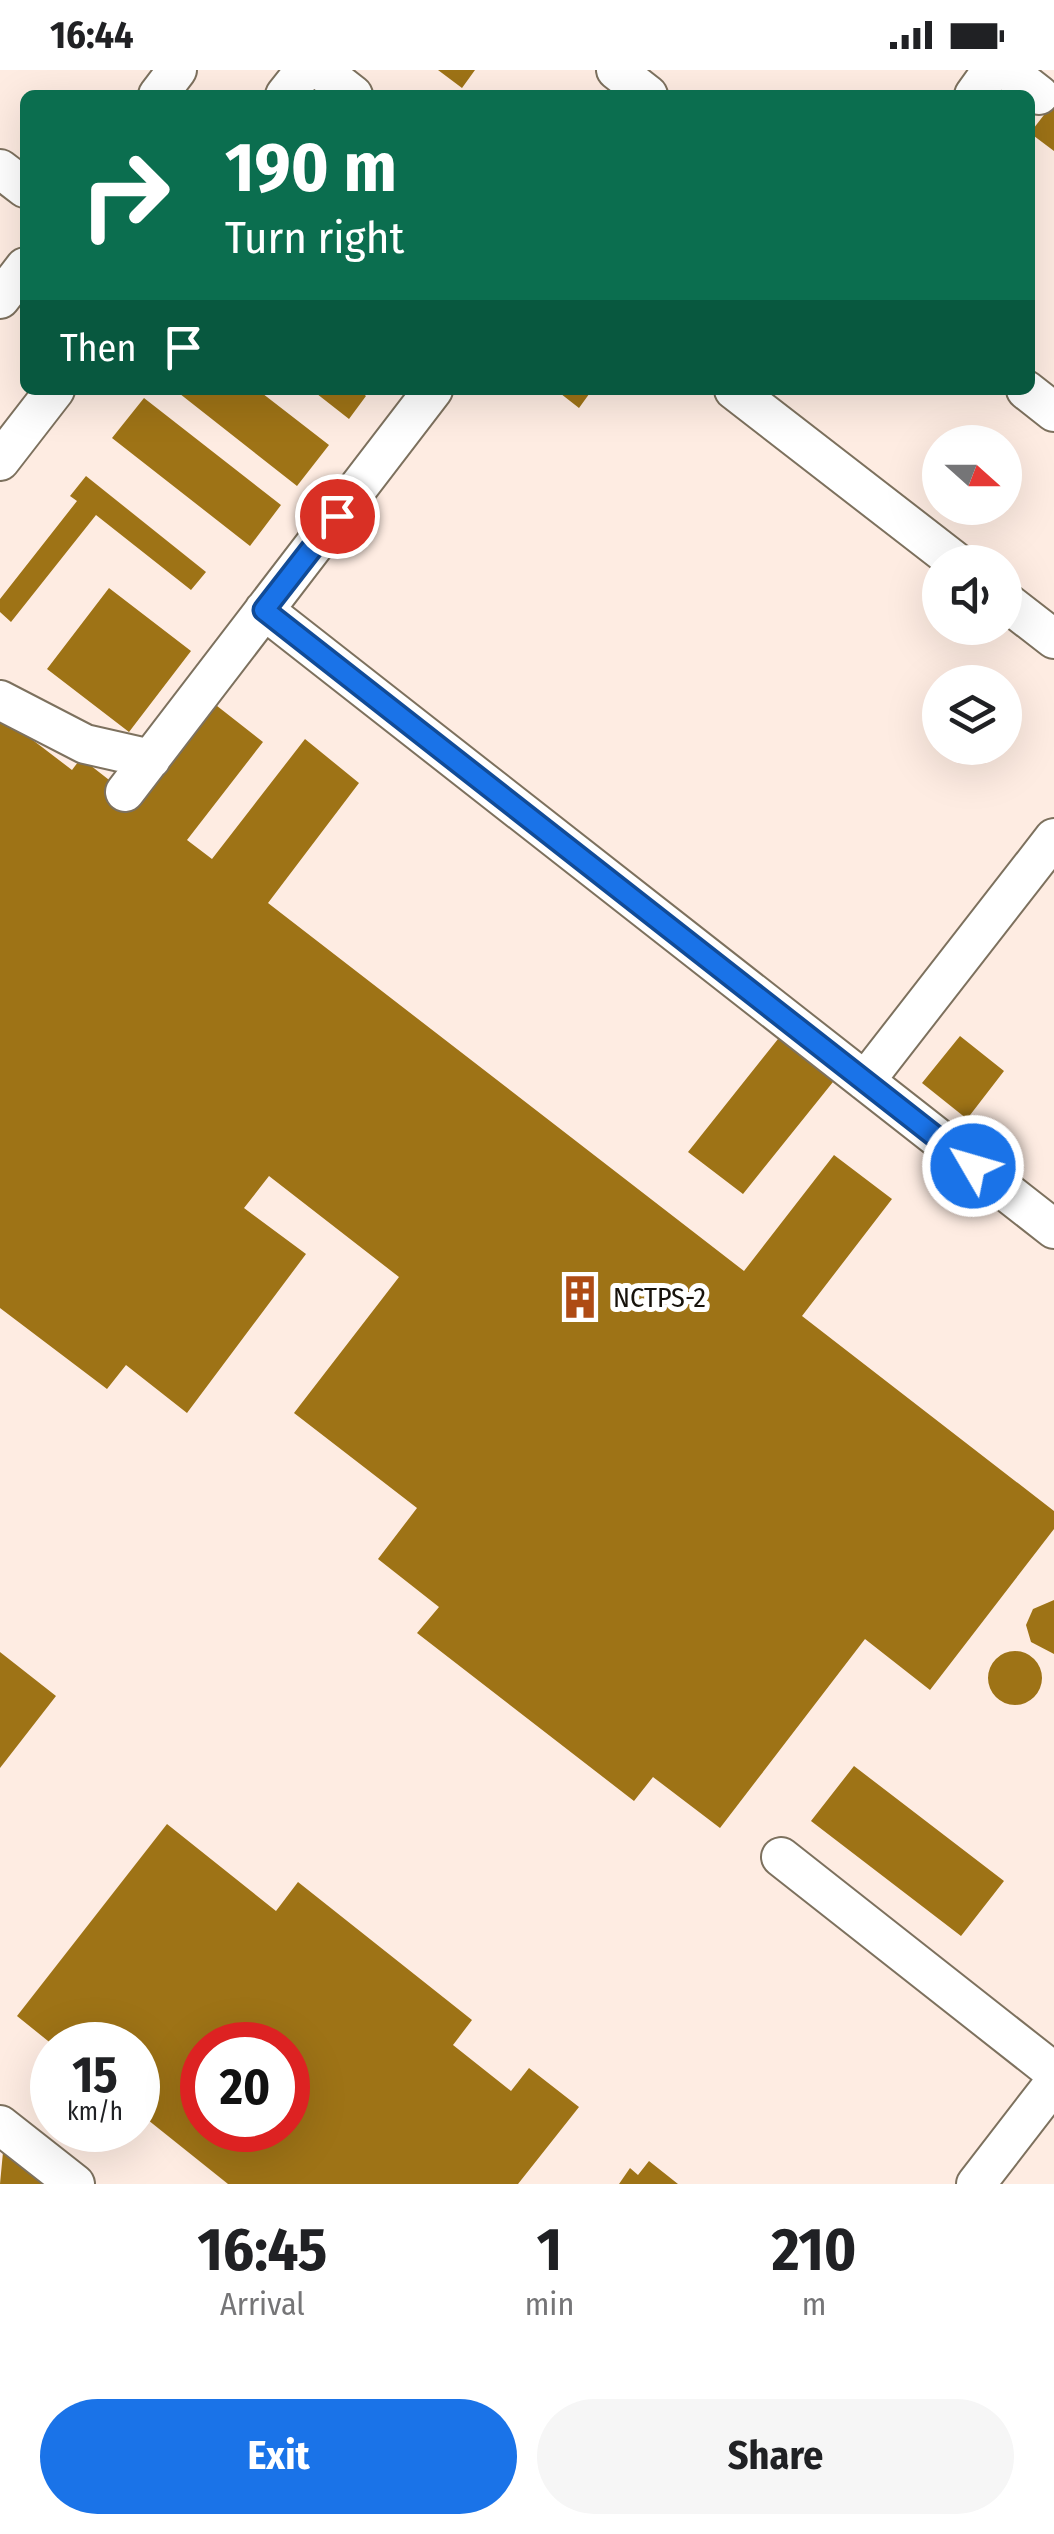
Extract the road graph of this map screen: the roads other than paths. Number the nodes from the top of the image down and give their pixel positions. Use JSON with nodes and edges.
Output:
{"nodes":[{"id":1,"x":177,"y":70,"type":"edge"},
{"id":2,"x":305,"y":70,"type":"edge"},
{"id":3,"x":320,"y":70,"type":"edge"},
{"id":4,"x":616,"y":70,"type":"edge"},
{"id":5,"x":1006,"y":70,"type":"edge"},
{"id":6,"x":162,"y":90,"type":"edge"},
{"id":7,"x":289,"y":90,"type":"edge"},
{"id":8,"x":346,"y":90,"type":"edge"},
{"id":9,"x":642,"y":90,"type":"edge"},
{"id":10,"x":1032,"y":90,"type":"edge"},
{"id":11,"x":1035,"y":92,"type":"edge"},
{"id":12,"x":1039,"y":95,"type":"dead end"},
{"id":13,"x":0,"y":169,"type":"edge"},
{"id":14,"x":20,"y":184,"type":"edge"},
{"id":15,"x":20,"y":274,"type":"edge"},
{"id":16,"x":0,"y":300,"type":"edge"},
{"id":17,"x":52,"y":395,"type":"edge"},
{"id":18,"x":429,"y":395,"type":"edge"},
{"id":19,"x":740,"y":395,"type":"edge"},
{"id":20,"x":1032,"y":395,"type":"edge"},
{"id":21,"x":1054,"y":412,"type":"edge"},
{"id":22,"x":0,"y":461,"type":"edge"},
{"id":23,"x":934,"y":545,"type":"edge"},
{"id":24,"x":264,"y":610,"type":"junction"},
{"id":25,"x":1022,"y":613,"type":"edge"},
{"id":26,"x":1053,"y":635,"type":"edge"},
{"id":27,"x":0,"y":700,"type":"edge"},
{"id":28,"x":150,"y":759,"type":"junction"},
{"id":29,"x":125,"y":792,"type":"dead end"},
{"id":30,"x":1054,"y":838,"type":"edge"},
{"id":31,"x":865,"y":1081,"type":"junction"},
{"id":32,"x":1054,"y":1229,"type":"edge"},
{"id":33,"x":781,"y":1857,"type":"dead end"},
{"id":34,"x":1054,"y":2072,"type":"edge"},
{"id":35,"x":1054,"y":2083,"type":"edge"},
{"id":36,"x":0,"y":2125,"type":"edge"},
{"id":37,"x":75,"y":2184,"type":"edge"},
{"id":38,"x":976,"y":2184,"type":"edge"}],
"edges":[{"from":1,"to":6,"type":"lane"},
{"from":2,"to":7,"type":"lane"},
{"from":3,"to":8,"type":"lane"},
{"from":4,"to":9,"type":"lane"},
{"from":5,"to":10,"type":"lane"},
{"from":11,"to":12,"type":"lane"},
{"from":13,"to":14,"type":"lane"},
{"from":15,"to":16,"type":"lane"},
{"from":17,"to":22,"type":"lane"},
{"from":18,"to":24,"type":"lane"},
{"from":19,"to":23,"type":"lane"},
{"from":20,"to":21,"type":"lane"},
{"from":24,"to":28,"type":"lane"},
{"from":24,"to":31,"type":"lane"},
{"from":25,"to":26,"type":"lane"},
{"from":27,"to":28,"type":"lane"},
{"from":28,"to":29,"type":"lane"},
{"from":30,"to":31,"type":"lane"},
{"from":31,"to":32,"type":"lane"},
{"from":33,"to":34,"type":"lane"},
{"from":35,"to":38,"type":"lane"},
{"from":36,"to":37,"type":"lane"}]}
